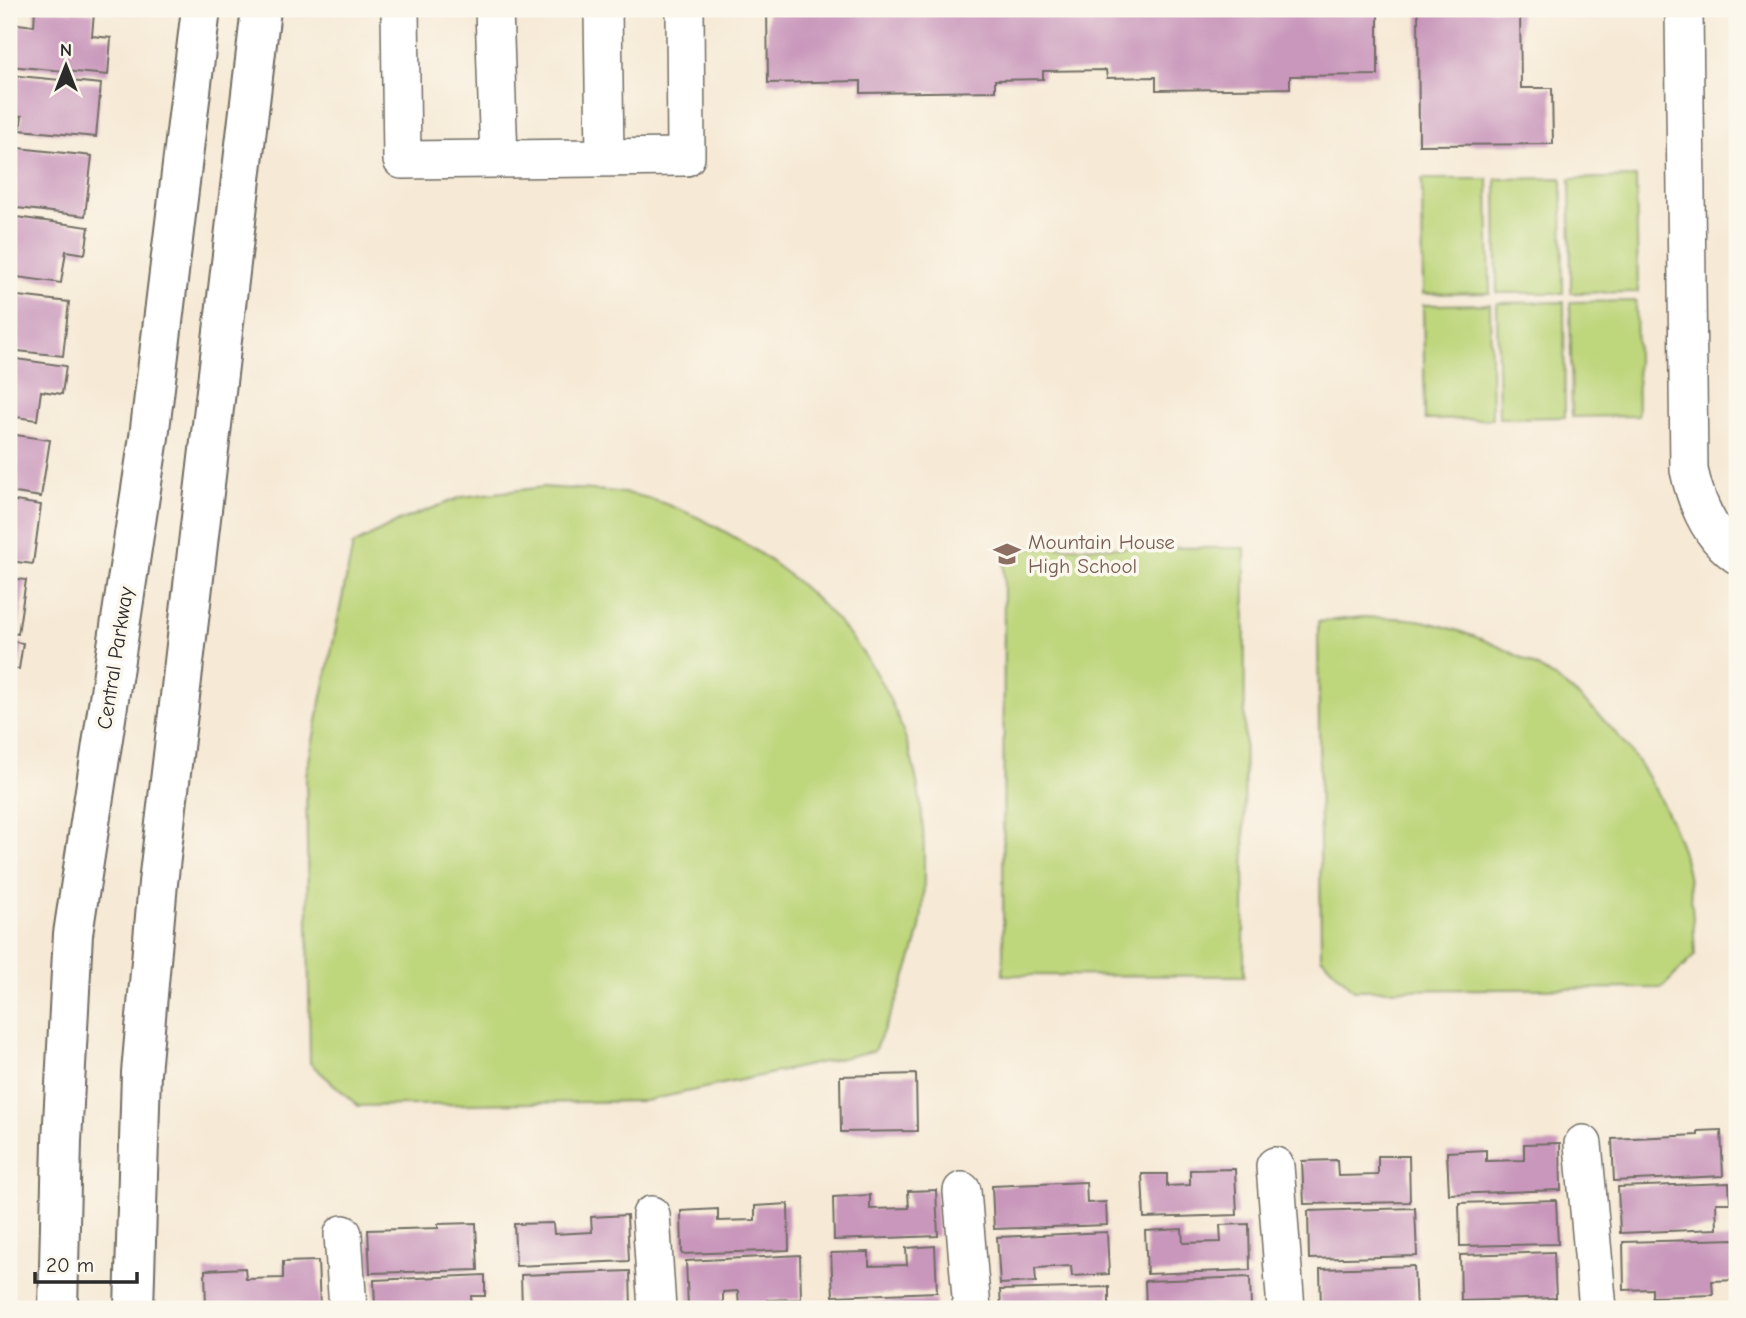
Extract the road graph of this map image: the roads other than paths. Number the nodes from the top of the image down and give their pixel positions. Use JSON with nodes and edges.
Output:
{"nodes":[{"id":1,"x":201,"y":9,"type":"edge"},
{"id":2,"x":261,"y":9,"type":"edge"},
{"id":3,"x":400,"y":9,"type":"edge"},
{"id":4,"x":494,"y":9,"type":"edge"},
{"id":5,"x":603,"y":9,"type":"edge"},
{"id":6,"x":685,"y":9,"type":"edge"},
{"id":7,"x":1684,"y":9,"type":"edge"},
{"id":8,"x":605,"y":158,"type":"junction"},
{"id":9,"x":499,"y":159,"type":"junction"},
{"id":10,"x":1737,"y":555,"type":"edge"},
{"id":11,"x":1583,"y":1144,"type":"dead end"},
{"id":12,"x":1275,"y":1166,"type":"dead end"},
{"id":13,"x":962,"y":1191,"type":"dead end"},
{"id":14,"x":651,"y":1215,"type":"dead end"},
{"id":15,"x":343,"y":1234,"type":"dead end"},
{"id":16,"x":58,"y":1309,"type":"edge"},
{"id":17,"x":134,"y":1309,"type":"edge"},
{"id":18,"x":348,"y":1309,"type":"edge"},
{"id":19,"x":657,"y":1309,"type":"edge"},
{"id":20,"x":972,"y":1309,"type":"edge"},
{"id":21,"x":1286,"y":1309,"type":"edge"},
{"id":22,"x":1598,"y":1309,"type":"edge"}],
"edges":[{"from":1,"to":16,"type":"main road","name":"Central Parkway"},
{"from":2,"to":17,"type":"main road"},
{"from":3,"to":9,"type":"street"},
{"from":4,"to":9,"type":"street"},
{"from":5,"to":8,"type":"street"},
{"from":6,"to":8,"type":"street"},
{"from":7,"to":10,"type":"street"},
{"from":8,"to":9,"type":"street"},
{"from":11,"to":22,"type":"street"},
{"from":12,"to":21,"type":"street"},
{"from":13,"to":20,"type":"street"},
{"from":14,"to":19,"type":"street"},
{"from":15,"to":18,"type":"street"}]}
